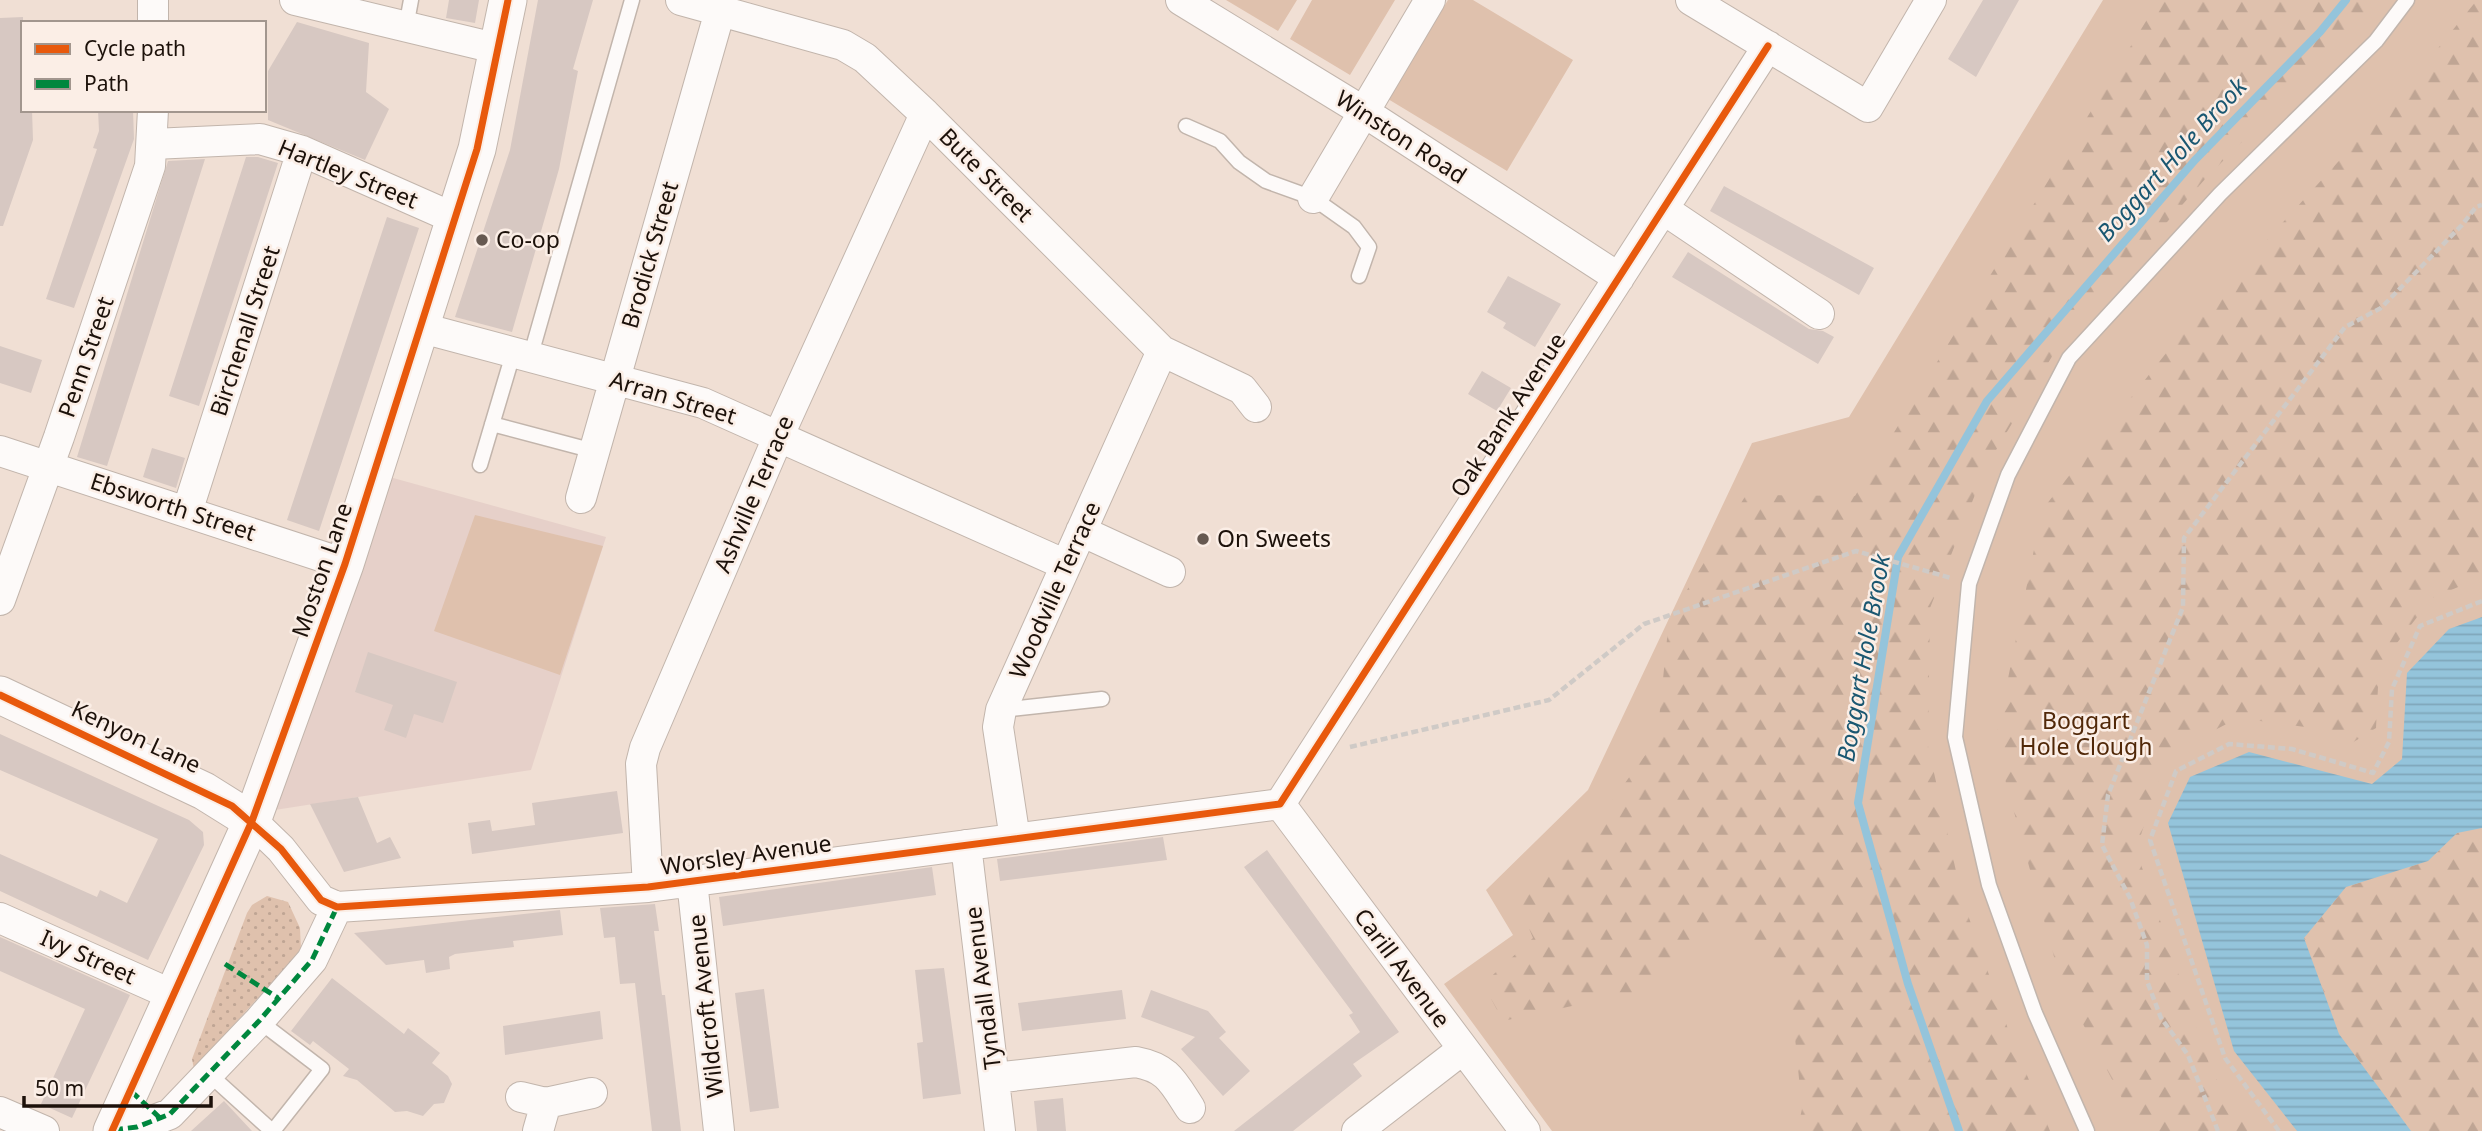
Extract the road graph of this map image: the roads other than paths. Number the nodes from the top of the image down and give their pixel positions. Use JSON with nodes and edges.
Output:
{"nodes":[{"id":1,"x":153,"y":0,"type":"edge"},
{"id":2,"x":295,"y":0,"type":"edge"},
{"id":3,"x":508,"y":0,"type":"edge"},
{"id":4,"x":632,"y":0,"type":"edge"},
{"id":5,"x":681,"y":0,"type":"edge"},
{"id":6,"x":1181,"y":0,"type":"edge"},
{"id":7,"x":1430,"y":0,"type":"edge"},
{"id":8,"x":1691,"y":0,"type":"edge"},
{"id":9,"x":1931,"y":0,"type":"edge"},
{"id":10,"x":2407,"y":0,"type":"edge"},
{"id":11,"x":720,"y":11,"type":"junction"},
{"id":12,"x":408,"y":13,"type":"edge"},
{"id":13,"x":153,"y":21,"type":"edge"},
{"id":14,"x":1768,"y":47,"type":"junction"},
{"id":15,"x":499,"y":49,"type":"junction"},
{"id":16,"x":153,"y":112,"type":"edge"},
{"id":17,"x":1364,"y":112,"type":"junction"},
{"id":18,"x":925,"y":114,"type":"junction"},
{"id":19,"x":1186,"y":126,"type":"dead end"},
{"id":20,"x":153,"y":145,"type":"junction"},
{"id":21,"x":302,"y":150,"type":"junction"},
{"id":22,"x":1313,"y":198,"type":"junction"},
{"id":23,"x":1663,"y":209,"type":"junction"},
{"id":24,"x":456,"y":219,"type":"junction"},
{"id":25,"x":1359,"y":276,"type":"dead end"},
{"id":26,"x":1619,"y":278,"type":"junction"},
{"id":27,"x":1819,"y":314,"type":"dead end"},
{"id":28,"x":422,"y":328,"type":"junction"},
{"id":29,"x":1162,"y":351,"type":"junction"},
{"id":30,"x":522,"y":356,"type":"junction"},
{"id":31,"x":615,"y":379,"type":"junction"},
{"id":32,"x":1256,"y":407,"type":"dead end"},
{"id":33,"x":492,"y":424,"type":"junction"},
{"id":34,"x":779,"y":435,"type":"junction"},
{"id":35,"x":0,"y":451,"type":"edge"},
{"id":36,"x":594,"y":451,"type":"junction"},
{"id":37,"x":480,"y":464,"type":"dead end"},
{"id":38,"x":48,"y":467,"type":"junction"},
{"id":39,"x":581,"y":498,"type":"dead end"},
{"id":40,"x":187,"y":512,"type":"junction"},
{"id":41,"x":1081,"y":531,"type":"junction"},
{"id":42,"x":345,"y":564,"type":"junction"},
{"id":43,"x":1066,"y":565,"type":"junction"},
{"id":44,"x":1170,"y":572,"type":"dead end"},
{"id":45,"x":0,"y":600,"type":"edge"},
{"id":46,"x":0,"y":695,"type":"edge"},
{"id":47,"x":1102,"y":699,"type":"dead end"},
{"id":48,"x":1001,"y":710,"type":"junction"},
{"id":49,"x":1280,"y":804,"type":"junction"},
{"id":50,"x":252,"y":821,"type":"junction"},
{"id":51,"x":1015,"y":839,"type":"junction"},
{"id":52,"x":966,"y":845,"type":"junction"},
{"id":53,"x":692,"y":881,"type":"junction"},
{"id":54,"x":648,"y":887,"type":"junction"},
{"id":55,"x":337,"y":907,"type":"junction"},
{"id":56,"x":0,"y":918,"type":"edge"},
{"id":57,"x":175,"y":996,"type":"junction"},
{"id":58,"x":259,"y":1021,"type":"junction"},
{"id":59,"x":1463,"y":1049,"type":"junction"},
{"id":60,"x":209,"y":1074,"type":"junction"},
{"id":61,"x":994,"y":1078,"type":"junction"},
{"id":62,"x":131,"y":1091,"type":"junction"},
{"id":63,"x":592,"y":1093,"type":"dead end"},
{"id":64,"x":1190,"y":1108,"type":"dead end"},
{"id":65,"x":0,"y":1112,"type":"edge"},
{"id":66,"x":160,"y":1118,"type":"junction"},
{"id":67,"x":44,"y":1131,"type":"edge"},
{"id":68,"x":112,"y":1131,"type":"edge"},
{"id":69,"x":273,"y":1131,"type":"edge"},
{"id":70,"x":538,"y":1131,"type":"edge"},
{"id":71,"x":719,"y":1131,"type":"edge"},
{"id":72,"x":1000,"y":1131,"type":"edge"},
{"id":73,"x":1357,"y":1131,"type":"edge"},
{"id":74,"x":1525,"y":1131,"type":"edge"},
{"id":75,"x":2087,"y":1131,"type":"edge"}],
"edges":[{"from":1,"to":13,"type":"street"},
{"from":2,"to":12,"type":"street"},
{"from":3,"to":15,"type":"street","name":"Moston Lane"},
{"from":4,"to":30,"type":"lane"},
{"from":5,"to":11,"type":"street","name":"Bute Street"},
{"from":6,"to":17,"type":"street","name":"Winston Road"},
{"from":7,"to":17,"type":"street"},
{"from":8,"to":14,"type":"street"},
{"from":9,"to":14,"type":"street"},
{"from":10,"to":75,"type":"lane"},
{"from":11,"to":18,"type":"street","name":"Bute Street"},
{"from":11,"to":31,"type":"street","name":"Brodick Street"},
{"from":12,"to":15,"type":"street"},
{"from":14,"to":23,"type":"street","name":"Oak Bank Avenue"},
{"from":15,"to":24,"type":"street","name":"Moston Lane"},
{"from":16,"to":20,"type":"street","name":"Penn Street"},
{"from":17,"to":22,"type":"street"},
{"from":17,"to":26,"type":"street","name":"Winston Road"},
{"from":18,"to":29,"type":"street","name":"Bute Street"},
{"from":18,"to":34,"type":"street","name":"Ashville Terrace"},
{"from":19,"to":22,"type":"lane"},
{"from":20,"to":21,"type":"street","name":"Hartley Street"},
{"from":20,"to":38,"type":"street","name":"Penn Street"},
{"from":21,"to":24,"type":"street","name":"Hartley Street"},
{"from":21,"to":40,"type":"street","name":"Birchenall Street"},
{"from":22,"to":25,"type":"lane"},
{"from":23,"to":26,"type":"street","name":"Oak Bank Avenue"},
{"from":23,"to":27,"type":"street"},
{"from":24,"to":28,"type":"street","name":"Moston Lane"},
{"from":26,"to":49,"type":"street","name":"Oak Bank Avenue"},
{"from":28,"to":30,"type":"street","name":"Arran Street"},
{"from":28,"to":42,"type":"street","name":"Moston Lane"},
{"from":29,"to":32,"type":"street","name":"Bute Street"},
{"from":29,"to":41,"type":"street","name":"Woodville Terrace"},
{"from":30,"to":31,"type":"street","name":"Arran Street"},
{"from":30,"to":33,"type":"lane"},
{"from":31,"to":34,"type":"street","name":"Arran Street"},
{"from":31,"to":36,"type":"street","name":"Brodick Street"},
{"from":33,"to":36,"type":"lane"},
{"from":33,"to":37,"type":"lane"},
{"from":34,"to":43,"type":"street","name":"Arran Street"},
{"from":34,"to":54,"type":"street","name":"Ashville Terrace"},
{"from":35,"to":38,"type":"street","name":"Ebsworth Street"},
{"from":36,"to":39,"type":"street","name":"Brodick Street"},
{"from":38,"to":40,"type":"street","name":"Ebsworth Street"},
{"from":38,"to":45,"type":"street","name":"Penn Street"},
{"from":40,"to":42,"type":"street","name":"Ebsworth Street"},
{"from":41,"to":43,"type":"street","name":"Woodville Terrace"},
{"from":41,"to":44,"type":"street"},
{"from":42,"to":50,"type":"street","name":"Moston Lane"},
{"from":43,"to":48,"type":"street","name":"Woodville Terrace"},
{"from":46,"to":50,"type":"street","name":"Kenyon Lane"},
{"from":47,"to":48,"type":"lane"},
{"from":48,"to":51,"type":"street","name":"Woodville Terrace"},
{"from":49,"to":51,"type":"street","name":"Worsley Avenue"},
{"from":49,"to":59,"type":"street","name":"Carill Avenue"},
{"from":50,"to":55,"type":"street"},
{"from":50,"to":57,"type":"street","name":"Moston Lane"},
{"from":51,"to":52,"type":"street","name":"Worsley Avenue"},
{"from":52,"to":53,"type":"street","name":"Worsley Avenue"},
{"from":52,"to":61,"type":"street","name":"Tyndall Avenue"},
{"from":53,"to":54,"type":"street","name":"Worsley Avenue"},
{"from":53,"to":71,"type":"street","name":"Wildcroft Avenue"},
{"from":54,"to":55,"type":"street","name":"Worsley Avenue"},
{"from":55,"to":58,"type":"street"},
{"from":56,"to":57,"type":"street","name":"Ivy Street"},
{"from":57,"to":62,"type":"street","name":"Moston Lane"},
{"from":58,"to":60,"type":"street"},
{"from":58,"to":69,"type":"lane"},
{"from":59,"to":73,"type":"street"},
{"from":59,"to":74,"type":"street","name":"Carill Avenue"},
{"from":60,"to":66,"type":"street"},
{"from":60,"to":69,"type":"lane"},
{"from":61,"to":64,"type":"street"},
{"from":61,"to":72,"type":"street","name":"Tyndall Avenue"},
{"from":62,"to":66,"type":"street"},
{"from":62,"to":68,"type":"street","name":"Moston Lane"},
{"from":63,"to":70,"type":"street"},
{"from":65,"to":67,"type":"street"},
{"from":66,"to":68,"type":"street"}]}
